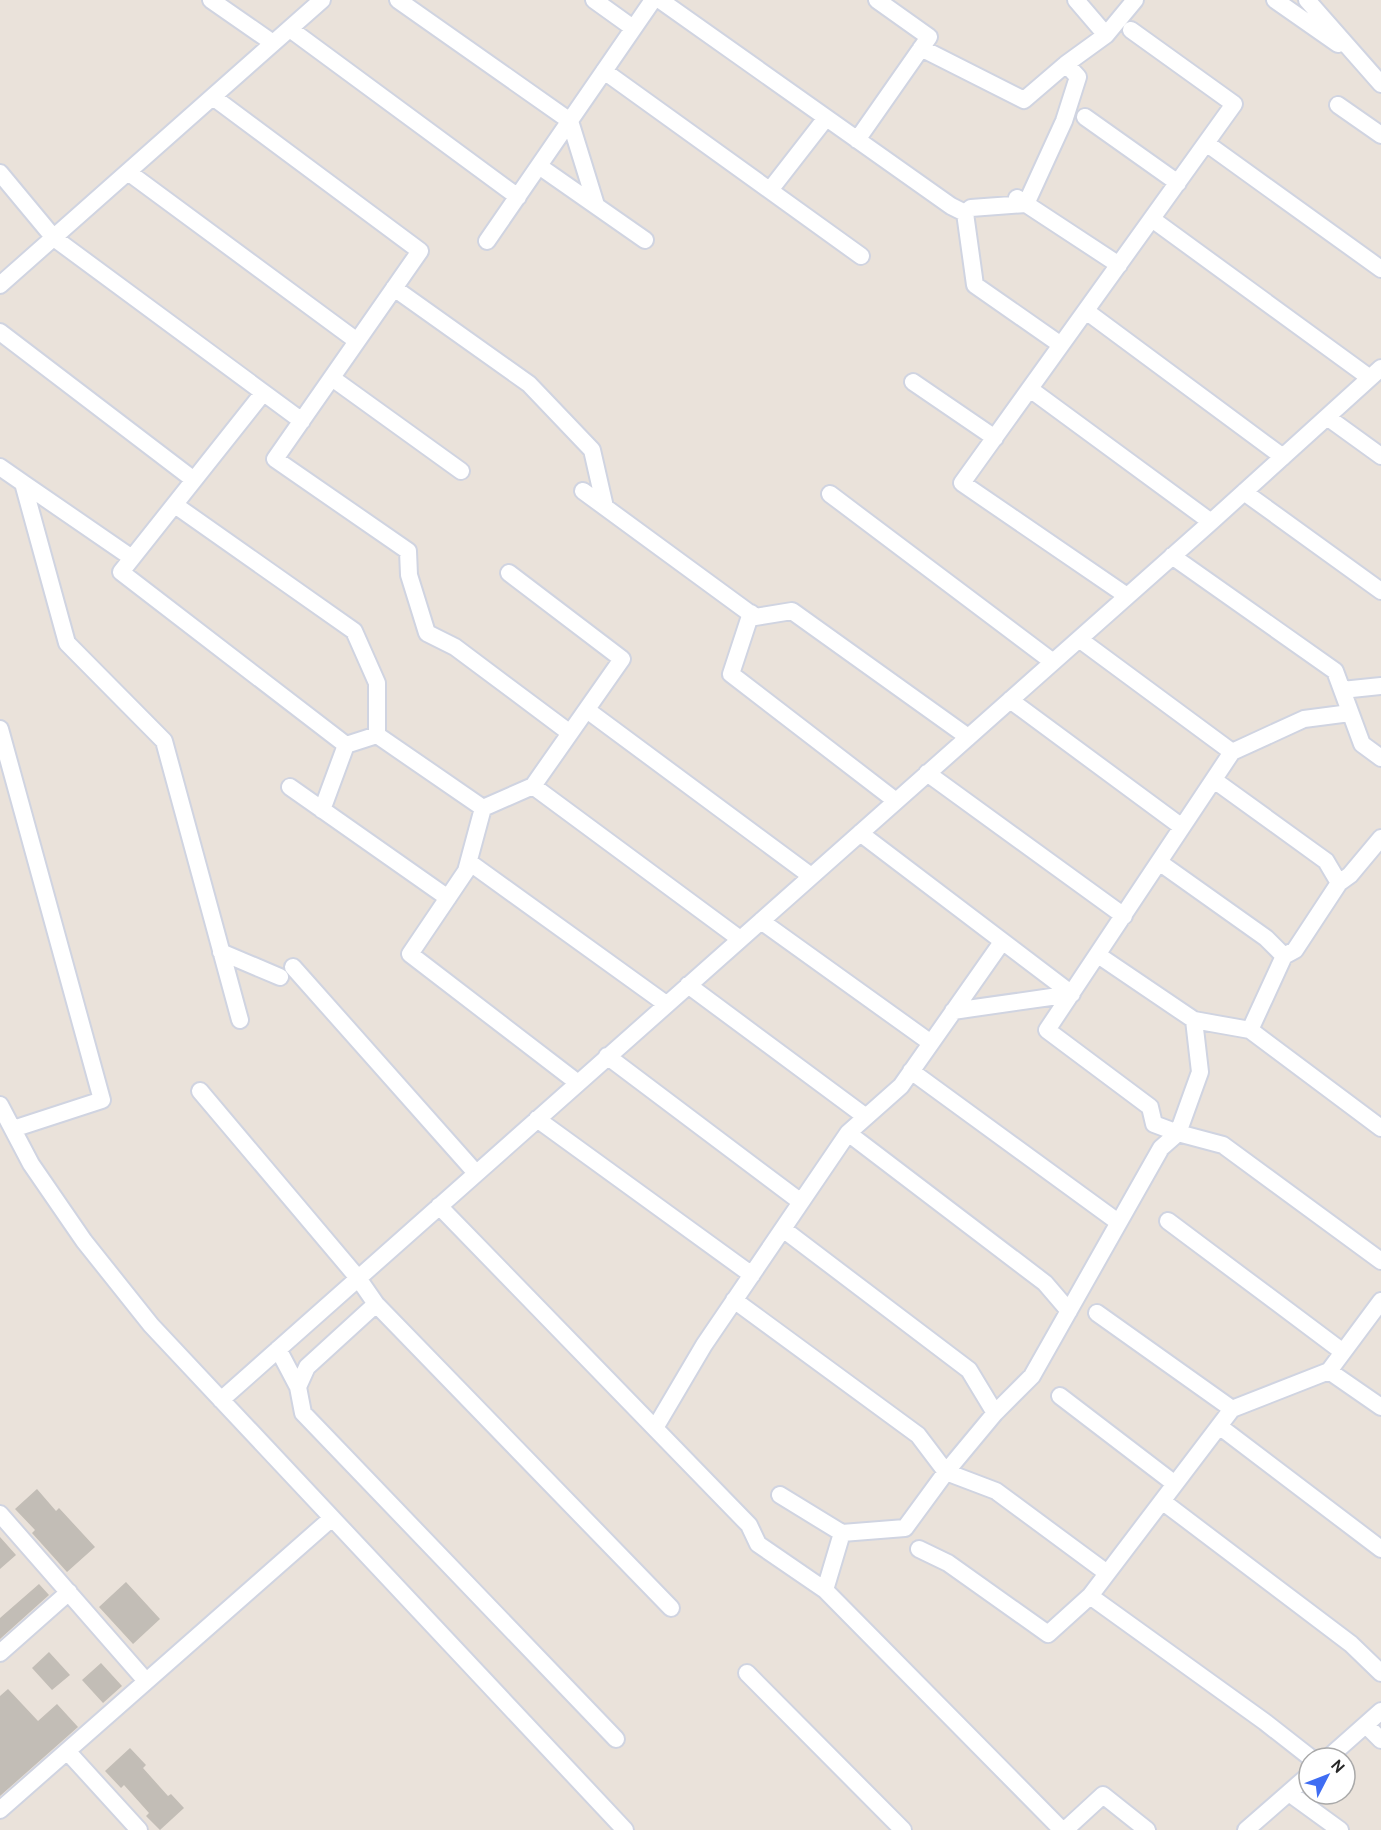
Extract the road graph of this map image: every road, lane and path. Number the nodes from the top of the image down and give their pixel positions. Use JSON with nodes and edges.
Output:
{"nodes":[{"id":1,"x":211,"y":0,"type":"edge"},
{"id":2,"x":322,"y":0,"type":"edge"},
{"id":3,"x":398,"y":0,"type":"edge"},
{"id":4,"x":594,"y":0,"type":"edge"},
{"id":5,"x":653,"y":0,"type":"edge"},
{"id":6,"x":660,"y":0,"type":"edge"},
{"id":7,"x":1076,"y":0,"type":"edge"},
{"id":8,"x":1135,"y":0,"type":"edge"},
{"id":9,"x":1275,"y":0,"type":"edge"},
{"id":10,"x":1307,"y":0,"type":"edge"},
{"id":11,"x":883,"y":2,"type":"edge"},
{"id":12,"x":290,"y":28,"type":"junction"},
{"id":13,"x":633,"y":28,"type":"junction"},
{"id":14,"x":1131,"y":30,"type":"dead end"},
{"id":15,"x":1106,"y":34,"type":"junction"},
{"id":16,"x":273,"y":43,"type":"junction"},
{"id":17,"x":921,"y":48,"type":"junction"},
{"id":18,"x":1360,"y":60,"type":"junction"},
{"id":19,"x":1066,"y":64,"type":"junction"},
{"id":20,"x":604,"y":71,"type":"junction"},
{"id":21,"x":1381,"y":84,"type":"edge"},
{"id":22,"x":213,"y":97,"type":"junction"},
{"id":23,"x":1338,"y":105,"type":"dead end"},
{"id":24,"x":1085,"y":117,"type":"dead end"},
{"id":25,"x":826,"y":118,"type":"junction"},
{"id":26,"x":570,"y":121,"type":"junction"},
{"id":27,"x":1381,"y":135,"type":"edge"},
{"id":28,"x":857,"y":140,"type":"junction"},
{"id":29,"x":1206,"y":144,"type":"junction"},
{"id":30,"x":539,"y":166,"type":"junction"},
{"id":31,"x":128,"y":172,"type":"junction"},
{"id":32,"x":0,"y":173,"type":"edge"},
{"id":33,"x":1178,"y":183,"type":"junction"},
{"id":34,"x":770,"y":190,"type":"junction"},
{"id":35,"x":518,"y":196,"type":"junction"},
{"id":36,"x":1020,"y":200,"type":"junction"},
{"id":37,"x":596,"y":205,"type":"junction"},
{"id":38,"x":965,"y":213,"type":"junction"},
{"id":39,"x":1152,"y":219,"type":"junction"},
{"id":40,"x":54,"y":238,"type":"junction"},
{"id":41,"x":645,"y":240,"type":"dead end"},
{"id":42,"x":487,"y":241,"type":"dead end"},
{"id":43,"x":861,"y":256,"type":"dead end"},
{"id":44,"x":1119,"y":265,"type":"junction"},
{"id":45,"x":1381,"y":269,"type":"edge"},
{"id":46,"x":0,"y":285,"type":"edge"},
{"id":47,"x":394,"y":288,"type":"junction"},
{"id":48,"x":1086,"y":311,"type":"junction"},
{"id":49,"x":0,"y":332,"type":"edge"},
{"id":50,"x":357,"y":341,"type":"junction"},
{"id":51,"x":1061,"y":345,"type":"junction"},
{"id":52,"x":1376,"y":373,"type":"edge"},
{"id":53,"x":332,"y":378,"type":"junction"},
{"id":54,"x":913,"y":382,"type":"dead end"},
{"id":55,"x":1029,"y":389,"type":"junction"},
{"id":56,"x":263,"y":393,"type":"junction"},
{"id":57,"x":1327,"y":417,"type":"junction"},
{"id":58,"x":302,"y":421,"type":"junction"},
{"id":59,"x":995,"y":438,"type":"junction"},
{"id":60,"x":1381,"y":456,"type":"edge"},
{"id":61,"x":1283,"y":457,"type":"junction"},
{"id":62,"x":0,"y":467,"type":"edge"},
{"id":63,"x":461,"y":471,"type":"dead end"},
{"id":64,"x":194,"y":480,"type":"junction"},
{"id":65,"x":23,"y":483,"type":"junction"},
{"id":66,"x":583,"y":491,"type":"dead end"},
{"id":67,"x":1244,"y":492,"type":"junction"},
{"id":68,"x":830,"y":494,"type":"dead end"},
{"id":69,"x":175,"y":505,"type":"junction"},
{"id":70,"x":605,"y":507,"type":"junction"},
{"id":71,"x":1211,"y":522,"type":"junction"},
{"id":72,"x":1172,"y":556,"type":"junction"},
{"id":73,"x":132,"y":558,"type":"junction"},
{"id":74,"x":509,"y":573,"type":"dead end"},
{"id":75,"x":1381,"y":591,"type":"edge"},
{"id":76,"x":1127,"y":596,"type":"junction"},
{"id":77,"x":751,"y":613,"type":"junction"},
{"id":78,"x":1078,"y":639,"type":"junction"},
{"id":79,"x":1053,"y":662,"type":"junction"},
{"id":80,"x":1381,"y":686,"type":"edge"},
{"id":81,"x":1342,"y":690,"type":"junction"},
{"id":82,"x":1010,"y":700,"type":"junction"},
{"id":83,"x":586,"y":711,"type":"junction"},
{"id":84,"x":1350,"y":713,"type":"junction"},
{"id":85,"x":0,"y":729,"type":"edge"},
{"id":86,"x":570,"y":733,"type":"junction"},
{"id":87,"x":377,"y":735,"type":"junction"},
{"id":88,"x":968,"y":737,"type":"junction"},
{"id":89,"x":346,"y":745,"type":"junction"},
{"id":90,"x":1232,"y":752,"type":"junction"},
{"id":91,"x":1381,"y":758,"type":"edge"},
{"id":92,"x":927,"y":773,"type":"junction"},
{"id":93,"x":1214,"y":780,"type":"junction"},
{"id":94,"x":533,"y":786,"type":"junction"},
{"id":95,"x":290,"y":787,"type":"dead end"},
{"id":96,"x":896,"y":801,"type":"junction"},
{"id":97,"x":483,"y":808,"type":"junction"},
{"id":98,"x":322,"y":810,"type":"junction"},
{"id":99,"x":1182,"y":827,"type":"junction"},
{"id":100,"x":860,"y":833,"type":"junction"},
{"id":101,"x":1381,"y":838,"type":"edge"},
{"id":102,"x":469,"y":862,"type":"junction"},
{"id":103,"x":1159,"y":862,"type":"junction"},
{"id":104,"x":811,"y":876,"type":"junction"},
{"id":105,"x":1339,"y":883,"type":"junction"},
{"id":106,"x":448,"y":898,"type":"junction"},
{"id":107,"x":1124,"y":916,"type":"junction"},
{"id":108,"x":761,"y":921,"type":"junction"},
{"id":109,"x":740,"y":939,"type":"junction"},
{"id":110,"x":1002,"y":942,"type":"junction"},
{"id":111,"x":221,"y":952,"type":"junction"},
{"id":112,"x":1098,"y":954,"type":"junction"},
{"id":113,"x":1284,"y":956,"type":"junction"},
{"id":114,"x":688,"y":985,"type":"junction"},
{"id":115,"x":1072,"y":994,"type":"junction"},
{"id":116,"x":666,"y":1004,"type":"junction"},
{"id":117,"x":953,"y":1011,"type":"junction"},
{"id":118,"x":240,"y":1020,"type":"dead end"},
{"id":119,"x":1194,"y":1020,"type":"junction"},
{"id":120,"x":1250,"y":1030,"type":"junction"},
{"id":121,"x":931,"y":1043,"type":"junction"},
{"id":122,"x":608,"y":1056,"type":"junction"},
{"id":123,"x":911,"y":1071,"type":"junction"},
{"id":124,"x":578,"y":1083,"type":"junction"},
{"id":125,"x":200,"y":1091,"type":"dead end"},
{"id":126,"x":0,"y":1105,"type":"edge"},
{"id":127,"x":866,"y":1117,"type":"junction"},
{"id":128,"x":537,"y":1119,"type":"junction"},
{"id":129,"x":1381,"y":1128,"type":"edge"},
{"id":130,"x":13,"y":1129,"type":"junction"},
{"id":131,"x":848,"y":1133,"type":"junction"},
{"id":132,"x":1178,"y":1133,"type":"junction"},
{"id":133,"x":476,"y":1173,"type":"junction"},
{"id":134,"x":801,"y":1202,"type":"junction"},
{"id":135,"x":439,"y":1206,"type":"junction"},
{"id":136,"x":1168,"y":1221,"type":"dead end"},
{"id":137,"x":1118,"y":1222,"type":"junction"},
{"id":138,"x":783,"y":1229,"type":"junction"},
{"id":139,"x":1381,"y":1261,"type":"edge"},
{"id":140,"x":752,"y":1275,"type":"junction"},
{"id":141,"x":358,"y":1278,"type":"junction"},
{"id":142,"x":734,"y":1300,"type":"junction"},
{"id":143,"x":1381,"y":1302,"type":"edge"},
{"id":144,"x":376,"y":1304,"type":"junction"},
{"id":145,"x":1069,"y":1311,"type":"junction"},
{"id":146,"x":1097,"y":1313,"type":"dead end"},
{"id":147,"x":278,"y":1349,"type":"junction"},
{"id":148,"x":1343,"y":1352,"type":"junction"},
{"id":149,"x":1329,"y":1371,"type":"junction"},
{"id":150,"x":298,"y":1387,"type":"junction"},
{"id":151,"x":1060,"y":1396,"type":"dead end"},
{"id":152,"x":221,"y":1400,"type":"junction"},
{"id":153,"x":1381,"y":1407,"type":"edge"},
{"id":154,"x":1232,"y":1409,"type":"junction"},
{"id":155,"x":995,"y":1413,"type":"junction"},
{"id":156,"x":1219,"y":1426,"type":"junction"},
{"id":157,"x":655,"y":1428,"type":"junction"},
{"id":158,"x":946,"y":1472,"type":"junction"},
{"id":159,"x":1175,"y":1484,"type":"junction"},
{"id":160,"x":780,"y":1495,"type":"dead end"},
{"id":161,"x":1162,"y":1501,"type":"junction"},
{"id":162,"x":0,"y":1514,"type":"edge"},
{"id":163,"x":332,"y":1518,"type":"junction"},
{"id":164,"x":842,"y":1533,"type":"junction"},
{"id":165,"x":919,"y":1550,"type":"dead end"},
{"id":166,"x":1381,"y":1550,"type":"edge"},
{"id":167,"x":1107,"y":1573,"type":"junction"},
{"id":168,"x":825,"y":1590,"type":"junction"},
{"id":169,"x":69,"y":1592,"type":"junction"},
{"id":170,"x":1090,"y":1596,"type":"junction"},
{"id":171,"x":671,"y":1608,"type":"dead end"},
{"id":172,"x":0,"y":1653,"type":"edge"},
{"id":173,"x":747,"y":1673,"type":"dead end"},
{"id":174,"x":1381,"y":1673,"type":"edge"},
{"id":175,"x":147,"y":1681,"type":"junction"},
{"id":176,"x":1381,"y":1711,"type":"edge"},
{"id":177,"x":1366,"y":1725,"type":"junction"},
{"id":178,"x":616,"y":1739,"type":"dead end"},
{"id":179,"x":1381,"y":1740,"type":"edge"},
{"id":180,"x":1342,"y":1746,"type":"edge"},
{"id":181,"x":1297,"y":1747,"type":"edge"},
{"id":182,"x":67,"y":1751,"type":"junction"},
{"id":183,"x":1297,"y":1785,"type":"edge"},
{"id":184,"x":1289,"y":1792,"type":"junction"},
{"id":185,"x":0,"y":1810,"type":"edge"},
{"id":186,"x":138,"y":1830,"type":"edge"},
{"id":187,"x":625,"y":1830,"type":"edge"},
{"id":188,"x":903,"y":1830,"type":"edge"},
{"id":189,"x":1063,"y":1830,"type":"edge"},
{"id":190,"x":1147,"y":1830,"type":"edge"},
{"id":191,"x":1246,"y":1830,"type":"edge"},
{"id":192,"x":1340,"y":1830,"type":"edge"}],
"edges":[{"from":1,"to":16,"type":"street"},
{"from":2,"to":12,"type":"street"},
{"from":3,"to":26,"type":"street"},
{"from":4,"to":13,"type":"street"},
{"from":5,"to":13,"type":"street"},
{"from":6,"to":25,"type":"street"},
{"from":7,"to":15,"type":"street"},
{"from":8,"to":15,"type":"street"},
{"from":9,"to":18,"type":"street"},
{"from":10,"to":18,"type":"street"},
{"from":11,"to":17,"type":"street"},
{"from":12,"to":16,"type":"street"},
{"from":12,"to":35,"type":"street"},
{"from":13,"to":20,"type":"street"},
{"from":14,"to":29,"type":"street"},
{"from":15,"to":19,"type":"street"},
{"from":16,"to":22,"type":"street"},
{"from":17,"to":19,"type":"street"},
{"from":17,"to":28,"type":"street"},
{"from":18,"to":21,"type":"street"},
{"from":19,"to":36,"type":"street"},
{"from":20,"to":26,"type":"street"},
{"from":20,"to":34,"type":"street"},
{"from":22,"to":31,"type":"street"},
{"from":22,"to":47,"type":"street"},
{"from":23,"to":27,"type":"street"},
{"from":24,"to":33,"type":"street"},
{"from":25,"to":28,"type":"street"},
{"from":25,"to":34,"type":"street"},
{"from":26,"to":30,"type":"street"},
{"from":26,"to":37,"type":"street"},
{"from":28,"to":38,"type":"street"},
{"from":29,"to":33,"type":"street"},
{"from":29,"to":45,"type":"street"},
{"from":30,"to":35,"type":"street"},
{"from":30,"to":37,"type":"street"},
{"from":31,"to":40,"type":"street"},
{"from":31,"to":50,"type":"street"},
{"from":32,"to":40,"type":"street"},
{"from":33,"to":39,"type":"street"},
{"from":34,"to":43,"type":"street"},
{"from":35,"to":42,"type":"street"},
{"from":36,"to":38,"type":"street"},
{"from":36,"to":44,"type":"street"},
{"from":37,"to":41,"type":"street"},
{"from":38,"to":51,"type":"street"},
{"from":39,"to":44,"type":"street"},
{"from":39,"to":52,"type":"street"},
{"from":40,"to":46,"type":"street"},
{"from":40,"to":56,"type":"street"},
{"from":44,"to":48,"type":"street"},
{"from":47,"to":50,"type":"street"},
{"from":47,"to":70,"type":"street"},
{"from":48,"to":51,"type":"street"},
{"from":48,"to":61,"type":"street"},
{"from":49,"to":64,"type":"street"},
{"from":50,"to":53,"type":"street"},
{"from":51,"to":55,"type":"street"},
{"from":52,"to":57,"type":"street"},
{"from":53,"to":58,"type":"street"},
{"from":53,"to":63,"type":"street"},
{"from":54,"to":59,"type":"street"},
{"from":55,"to":59,"type":"street"},
{"from":55,"to":71,"type":"street"},
{"from":56,"to":58,"type":"street"},
{"from":56,"to":64,"type":"street"},
{"from":57,"to":60,"type":"street"},
{"from":57,"to":61,"type":"street"},
{"from":58,"to":86,"type":"street"},
{"from":59,"to":76,"type":"street"},
{"from":61,"to":67,"type":"street"},
{"from":62,"to":65,"type":"street"},
{"from":64,"to":69,"type":"street"},
{"from":65,"to":73,"type":"street"},
{"from":65,"to":111,"type":"street"},
{"from":66,"to":70,"type":"street"},
{"from":67,"to":71,"type":"street"},
{"from":67,"to":75,"type":"street"},
{"from":68,"to":79,"type":"street"},
{"from":69,"to":73,"type":"street"},
{"from":69,"to":87,"type":"street"},
{"from":70,"to":77,"type":"street"},
{"from":71,"to":72,"type":"street"},
{"from":72,"to":76,"type":"street"},
{"from":72,"to":81,"type":"street"},
{"from":73,"to":89,"type":"street"},
{"from":74,"to":83,"type":"street"},
{"from":76,"to":78,"type":"street"},
{"from":77,"to":88,"type":"street"},
{"from":77,"to":96,"type":"street"},
{"from":78,"to":79,"type":"street"},
{"from":78,"to":90,"type":"street"},
{"from":79,"to":82,"type":"street"},
{"from":80,"to":81,"type":"street"},
{"from":81,"to":84,"type":"street"},
{"from":82,"to":88,"type":"street"},
{"from":82,"to":99,"type":"street"},
{"from":83,"to":86,"type":"street"},
{"from":83,"to":104,"type":"street"},
{"from":84,"to":90,"type":"street"},
{"from":84,"to":91,"type":"street"},
{"from":85,"to":130,"type":"street"},
{"from":86,"to":94,"type":"street"},
{"from":87,"to":89,"type":"street"},
{"from":87,"to":97,"type":"street"},
{"from":88,"to":92,"type":"street"},
{"from":89,"to":98,"type":"street"},
{"from":90,"to":93,"type":"street"},
{"from":92,"to":96,"type":"street"},
{"from":92,"to":107,"type":"street"},
{"from":93,"to":99,"type":"street"},
{"from":93,"to":105,"type":"street"},
{"from":94,"to":97,"type":"street"},
{"from":94,"to":109,"type":"street"},
{"from":95,"to":98,"type":"street"},
{"from":96,"to":100,"type":"street"},
{"from":97,"to":102,"type":"street"},
{"from":98,"to":106,"type":"street"},
{"from":99,"to":103,"type":"street"},
{"from":100,"to":104,"type":"street"},
{"from":100,"to":110,"type":"street"},
{"from":101,"to":105,"type":"street"},
{"from":102,"to":106,"type":"street"},
{"from":102,"to":116,"type":"street"},
{"from":103,"to":107,"type":"street"},
{"from":103,"to":113,"type":"street"},
{"from":104,"to":108,"type":"street"},
{"from":105,"to":113,"type":"street"},
{"from":106,"to":124,"type":"street"},
{"from":107,"to":112,"type":"street"},
{"from":108,"to":109,"type":"street"},
{"from":108,"to":121,"type":"street"},
{"from":109,"to":114,"type":"street"},
{"from":110,"to":115,"type":"street"},
{"from":110,"to":117,"type":"street"},
{"from":111,"to":118,"type":"street"},
{"from":111,"to":133,"type":"street"},
{"from":112,"to":115,"type":"street"},
{"from":112,"to":119,"type":"street"},
{"from":113,"to":120,"type":"street"},
{"from":114,"to":116,"type":"street"},
{"from":114,"to":127,"type":"street"},
{"from":115,"to":117,"type":"street"},
{"from":115,"to":132,"type":"street"},
{"from":116,"to":122,"type":"street"},
{"from":117,"to":121,"type":"street"},
{"from":119,"to":120,"type":"street"},
{"from":119,"to":132,"type":"street"},
{"from":120,"to":129,"type":"street"},
{"from":121,"to":123,"type":"street"},
{"from":122,"to":124,"type":"street"},
{"from":122,"to":134,"type":"street"},
{"from":123,"to":127,"type":"street"},
{"from":123,"to":137,"type":"street"},
{"from":124,"to":128,"type":"street"},
{"from":125,"to":141,"type":"street"},
{"from":126,"to":130,"type":"street"},
{"from":127,"to":131,"type":"street"},
{"from":128,"to":133,"type":"street"},
{"from":128,"to":140,"type":"street"},
{"from":130,"to":152,"type":"street"},
{"from":131,"to":134,"type":"street"},
{"from":131,"to":145,"type":"street"},
{"from":132,"to":137,"type":"street"},
{"from":132,"to":139,"type":"street"},
{"from":133,"to":135,"type":"street"},
{"from":134,"to":138,"type":"street"},
{"from":135,"to":141,"type":"street"},
{"from":135,"to":157,"type":"street"},
{"from":136,"to":148,"type":"street"},
{"from":137,"to":145,"type":"street"},
{"from":138,"to":140,"type":"street"},
{"from":138,"to":155,"type":"street"},
{"from":140,"to":142,"type":"street"},
{"from":141,"to":144,"type":"street"},
{"from":141,"to":147,"type":"street"},
{"from":142,"to":157,"type":"street"},
{"from":142,"to":158,"type":"street"},
{"from":143,"to":148,"type":"street"},
{"from":144,"to":150,"type":"street"},
{"from":144,"to":171,"type":"street"},
{"from":145,"to":155,"type":"street"},
{"from":146,"to":154,"type":"street"},
{"from":147,"to":150,"type":"street"},
{"from":147,"to":152,"type":"street"},
{"from":148,"to":149,"type":"street"},
{"from":149,"to":153,"type":"street"},
{"from":149,"to":154,"type":"street"},
{"from":150,"to":178,"type":"street"},
{"from":151,"to":159,"type":"street"},
{"from":152,"to":163,"type":"street"},
{"from":154,"to":156,"type":"street"},
{"from":155,"to":158,"type":"street"},
{"from":156,"to":159,"type":"street"},
{"from":156,"to":166,"type":"street"},
{"from":157,"to":168,"type":"street"},
{"from":158,"to":164,"type":"street"},
{"from":158,"to":167,"type":"street"},
{"from":159,"to":161,"type":"street"},
{"from":160,"to":164,"type":"street"},
{"from":161,"to":167,"type":"street"},
{"from":161,"to":174,"type":"street"},
{"from":162,"to":169,"type":"street"},
{"from":163,"to":175,"type":"street"},
{"from":163,"to":187,"type":"street"},
{"from":164,"to":168,"type":"street"},
{"from":165,"to":170,"type":"street"},
{"from":167,"to":170,"type":"street"},
{"from":168,"to":189,"type":"street"},
{"from":169,"to":172,"type":"street"},
{"from":169,"to":175,"type":"street"},
{"from":170,"to":181,"type":"street"},
{"from":173,"to":188,"type":"street"},
{"from":175,"to":182,"type":"street"},
{"from":176,"to":177,"type":"street"},
{"from":177,"to":179,"type":"street"},
{"from":177,"to":180,"type":"street"},
{"from":182,"to":185,"type":"street"},
{"from":182,"to":186,"type":"street"},
{"from":183,"to":184,"type":"street"},
{"from":184,"to":191,"type":"street"},
{"from":184,"to":192,"type":"street"},
{"from":189,"to":190,"type":"street"}]}
